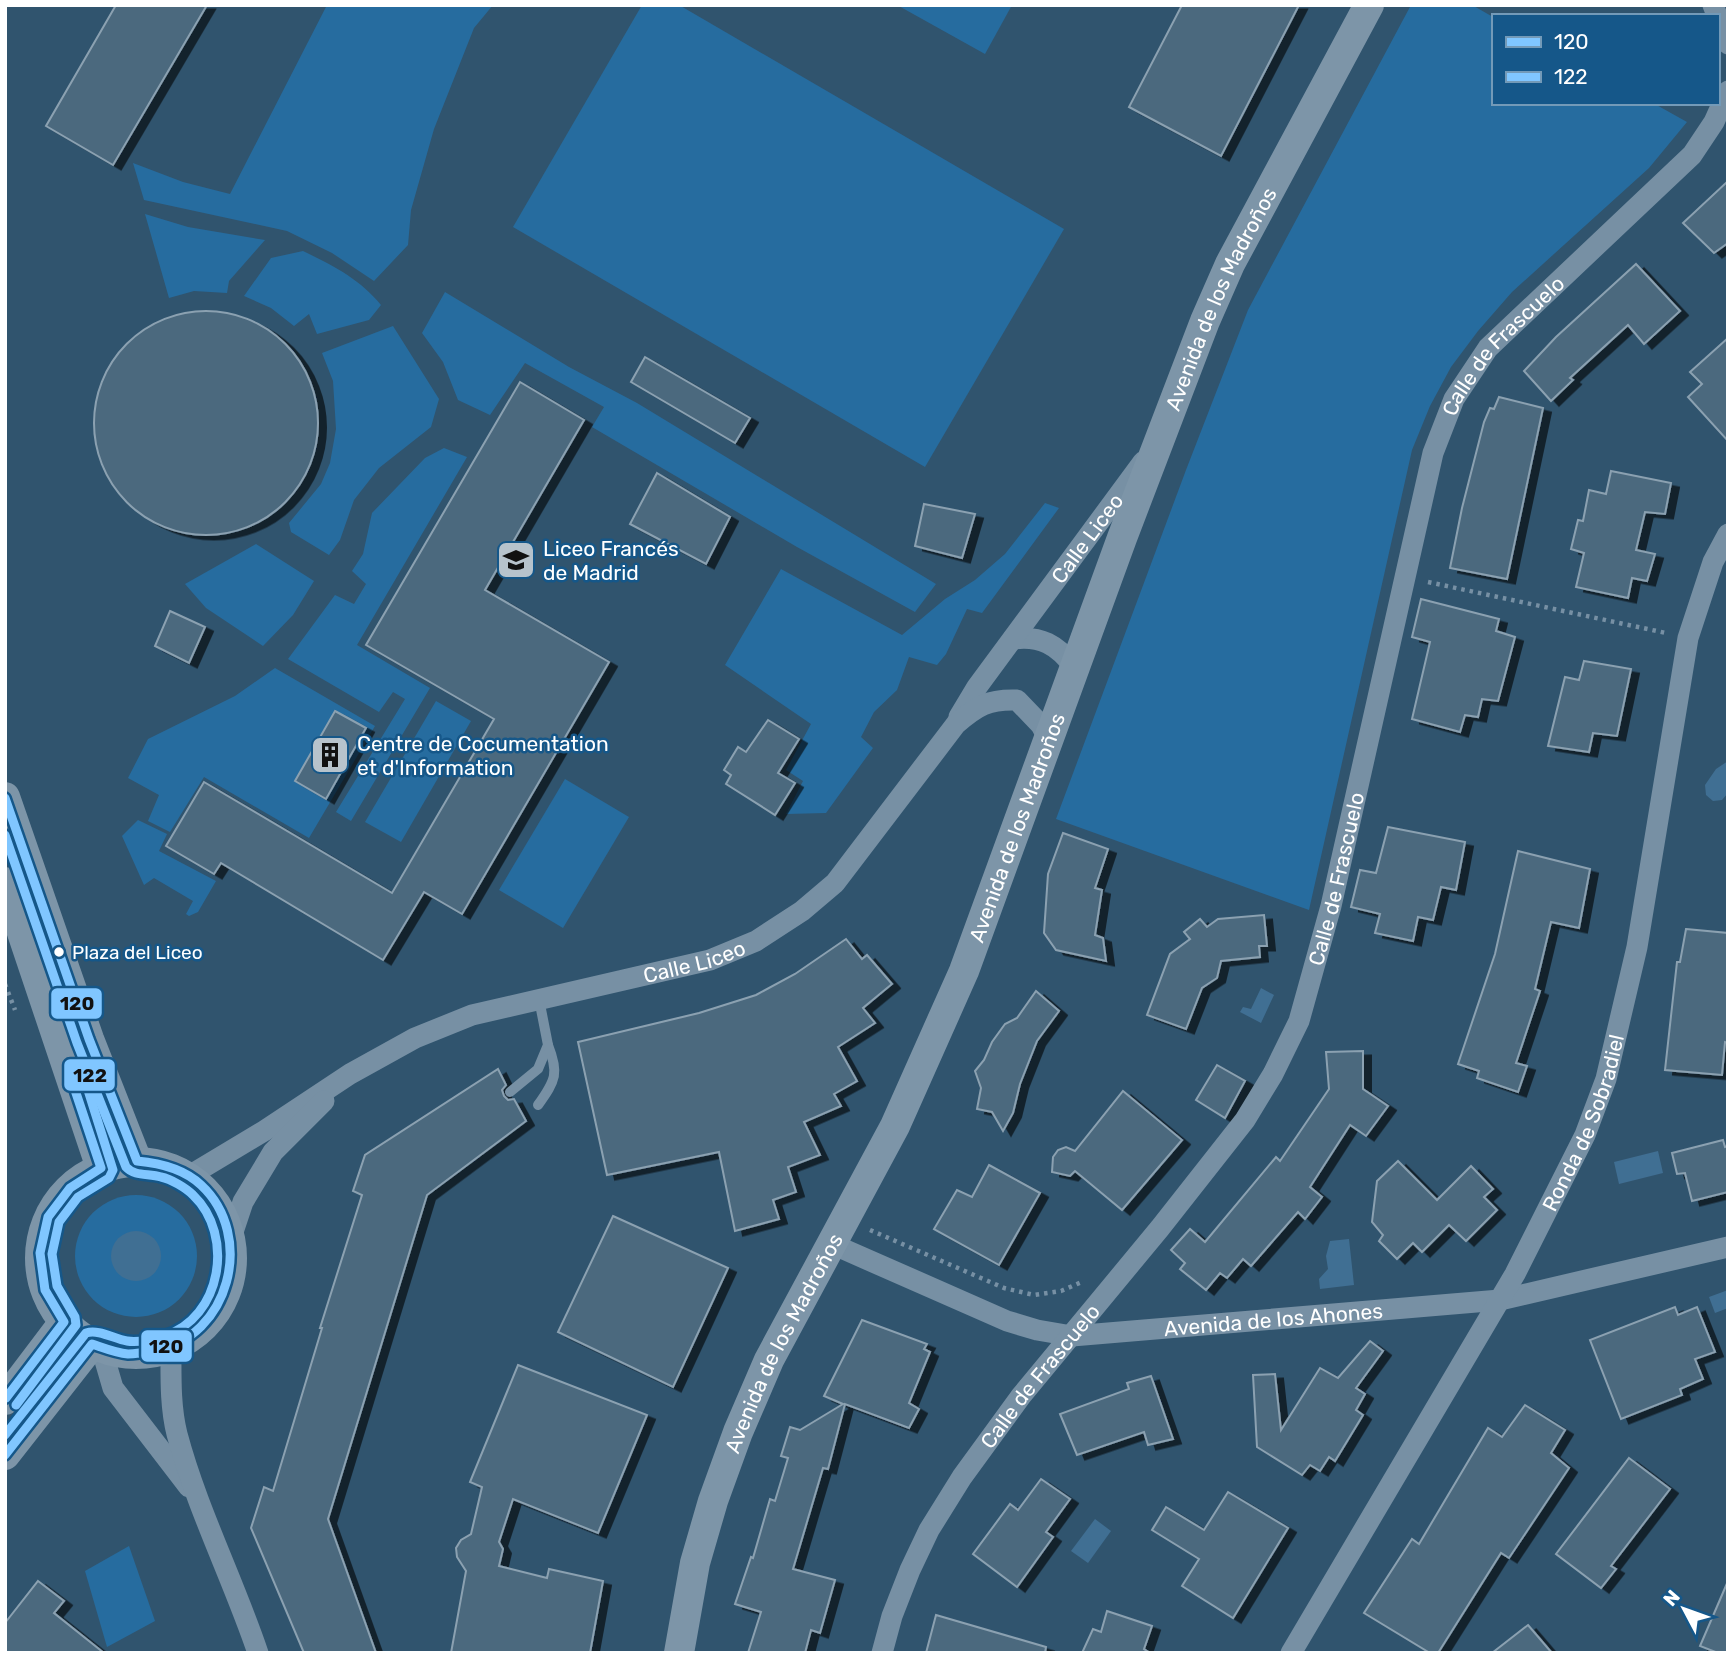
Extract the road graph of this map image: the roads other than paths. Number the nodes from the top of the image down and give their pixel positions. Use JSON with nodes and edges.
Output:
{"nodes":[{"id":1,"x":1369,"y":5,"type":"edge"},
{"id":2,"x":1719,"y":21,"type":"edge"},
{"id":3,"x":1728,"y":44,"type":"edge"},
{"id":4,"x":1728,"y":91,"type":"edge"},
{"id":5,"x":1160,"y":437,"type":"junction"},
{"id":6,"x":1728,"y":534,"type":"edge"},
{"id":7,"x":1013,"y":639,"type":"junction"},
{"id":8,"x":1074,"y":667,"type":"junction"},
{"id":9,"x":956,"y":724,"type":"junction"},
{"id":10,"x":1048,"y":738,"type":"junction"},
{"id":11,"x":5,"y":797,"type":"edge"},
{"id":12,"x":8,"y":898,"type":"edge"},
{"id":13,"x":538,"y":999,"type":"junction"},
{"id":14,"x":548,"y":1045,"type":"junction"},
{"id":15,"x":350,"y":1074,"type":"junction"},
{"id":16,"x":510,"y":1092,"type":"dead end"},
{"id":17,"x":538,"y":1105,"type":"dead end"},
{"id":18,"x":137,"y":1161,"type":"junction"},
{"id":19,"x":101,"y":1168,"type":"junction"},
{"id":20,"x":189,"y":1176,"type":"junction"},
{"id":21,"x":231,"y":1238,"type":"junction"},
{"id":22,"x":832,"y":1244,"type":"junction"},
{"id":23,"x":1728,"y":1247,"type":"edge"},
{"id":24,"x":1500,"y":1300,"type":"junction"},
{"id":25,"x":64,"y":1322,"type":"junction"},
{"id":26,"x":1072,"y":1336,"type":"junction"},
{"id":27,"x":97,"y":1345,"type":"junction"},
{"id":28,"x":171,"y":1348,"type":"junction"},
{"id":29,"x":5,"y":1399,"type":"edge"},
{"id":30,"x":5,"y":1455,"type":"edge"},
{"id":31,"x":199,"y":1500,"type":"junction"},
{"id":32,"x":258,"y":1653,"type":"edge"},
{"id":33,"x":679,"y":1653,"type":"edge"},
{"id":34,"x":882,"y":1653,"type":"edge"},
{"id":35,"x":1290,"y":1653,"type":"edge"}],
"edges":[{"from":1,"to":5,"type":"street","name":"Avenida de los Madroños"},
{"from":2,"to":3,"type":"street"},
{"from":4,"to":26,"type":"street","name":"Calle de Frascuelo"},
{"from":5,"to":7,"type":"street","name":"Calle Liceo"},
{"from":5,"to":8,"type":"street","name":"Avenida de los Madroños"},
{"from":6,"to":24,"type":"street","name":"Ronda de Sobradiel"},
{"from":7,"to":8,"type":"street"},
{"from":7,"to":9,"type":"street","name":"Calle Liceo"},
{"from":8,"to":10,"type":"street","name":"Avenida de los Madroños"},
{"from":9,"to":10,"type":"street","name":"Calle Liceo"},
{"from":9,"to":13,"type":"street","name":"Calle Liceo"},
{"from":10,"to":22,"type":"street","name":"Avenida de los Madroños"},
{"from":11,"to":18,"type":"street"},
{"from":12,"to":19,"type":"street"},
{"from":13,"to":14,"type":"lane"},
{"from":13,"to":15,"type":"street","name":"Calle Liceo"},
{"from":14,"to":16,"type":"lane"},
{"from":14,"to":17,"type":"lane"},
{"from":15,"to":20,"type":"street","name":"Calle Liceo"},
{"from":15,"to":21,"type":"street","name":"Calle Liceo"},
{"from":18,"to":19,"type":"street"},
{"from":18,"to":20,"type":"street"},
{"from":19,"to":25,"type":"street"},
{"from":20,"to":21,"type":"street"},
{"from":21,"to":28,"type":"street"},
{"from":22,"to":26,"type":"street","name":"Avenida de los Ahones"},
{"from":22,"to":33,"type":"street","name":"Avenida de los Madroños"},
{"from":23,"to":24,"type":"street","name":"Avenida de los Ahones"},
{"from":24,"to":26,"type":"street","name":"Avenida de los Ahones"},
{"from":24,"to":35,"type":"street","name":"Ronda de Sobradiel"},
{"from":25,"to":27,"type":"street"},
{"from":25,"to":29,"type":"street"},
{"from":26,"to":34,"type":"street","name":"Calle de Frascuelo"},
{"from":27,"to":28,"type":"street"},
{"from":27,"to":30,"type":"street"},
{"from":27,"to":31,"type":"street"},
{"from":28,"to":31,"type":"street"},
{"from":31,"to":32,"type":"street"}]}
